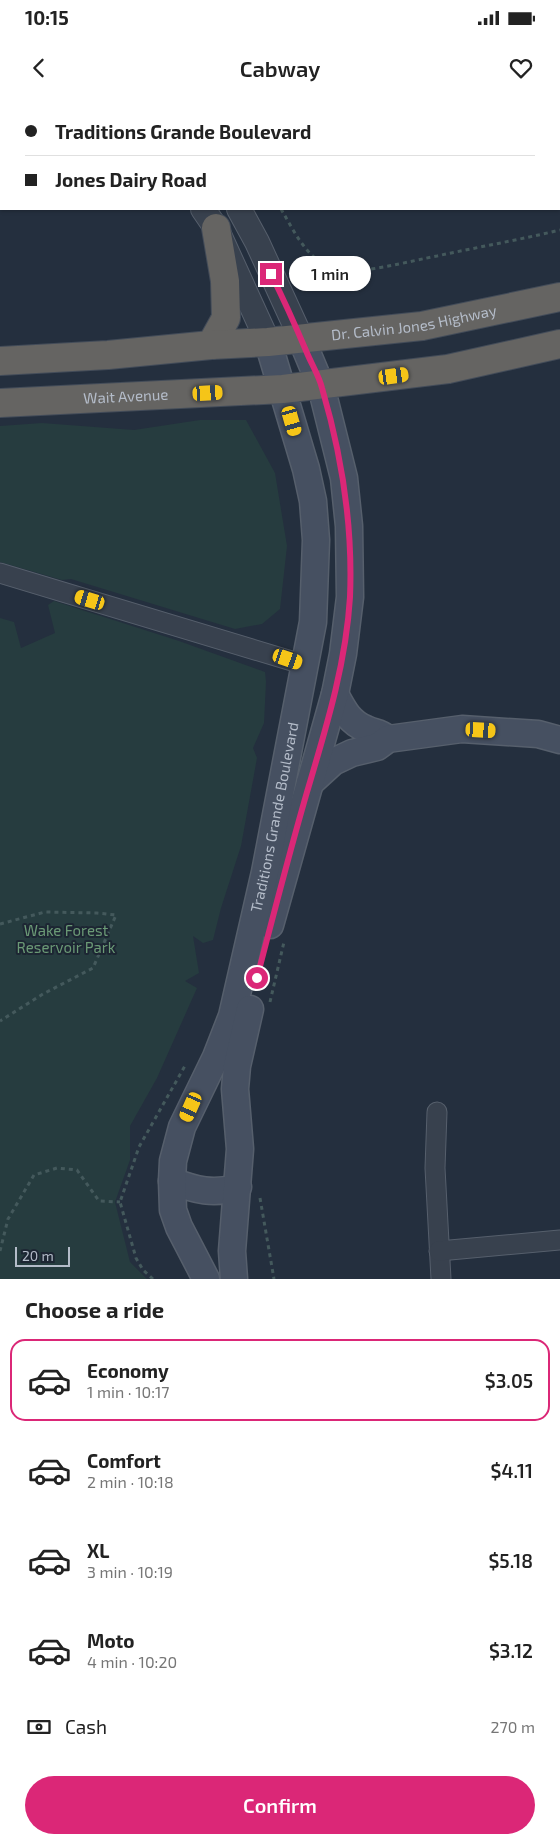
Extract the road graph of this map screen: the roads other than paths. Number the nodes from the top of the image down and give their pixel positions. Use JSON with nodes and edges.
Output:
{"nodes":[{"id":1,"x":240,"y":210,"type":"edge"},
{"id":2,"x":209,"y":218,"type":"edge"},
{"id":3,"x":560,"y":297,"type":"edge"},
{"id":4,"x":301,"y":338,"type":"junction"},
{"id":5,"x":268,"y":342,"type":"junction"},
{"id":6,"x":560,"y":344,"type":"edge"},
{"id":7,"x":211,"y":345,"type":"junction"},
{"id":8,"x":0,"y":361,"type":"edge"},
{"id":9,"x":322,"y":386,"type":"junction"},
{"id":10,"x":283,"y":389,"type":"junction"},
{"id":11,"x":0,"y":403,"type":"edge"},
{"id":12,"x":0,"y":573,"type":"edge"},
{"id":13,"x":305,"y":665,"type":"junction"},
{"id":14,"x":335,"y":694,"type":"junction"},
{"id":15,"x":388,"y":739,"type":"junction"},
{"id":16,"x":560,"y":740,"type":"edge"},
{"id":17,"x":310,"y":783,"type":"junction"},
{"id":18,"x":438,"y":1112,"type":"dead end"},
{"id":19,"x":172,"y":1181,"type":"junction"},
{"id":20,"x":249,"y":1190,"type":"junction"},
{"id":21,"x":560,"y":1240,"type":"edge"},
{"id":22,"x":439,"y":1251,"type":"junction"},
{"id":23,"x":206,"y":1279,"type":"edge"},
{"id":24,"x":234,"y":1279,"type":"edge"},
{"id":25,"x":441,"y":1279,"type":"edge"}],
"edges":[{"from":1,"to":4,"type":"street"},
{"from":2,"to":5,"type":"street"},
{"from":2,"to":7,"type":"highway"},
{"from":3,"to":4,"type":"highway","name":"Dr. Calvin Jones Highway"},
{"from":4,"to":5,"type":"highway","name":"Dr. Calvin Jones Highway"},
{"from":4,"to":9,"type":"main road","name":"Traditions Grande Boulevard"},
{"from":5,"to":7,"type":"highway"},
{"from":5,"to":10,"type":"main road","name":"Traditions Grande Boulevard"},
{"from":6,"to":9,"type":"highway"},
{"from":7,"to":8,"type":"highway"},
{"from":9,"to":10,"type":"highway"},
{"from":9,"to":14,"type":"main road","name":"Traditions Grande Boulevard"},
{"from":10,"to":11,"type":"highway","name":"Wait Avenue"},
{"from":10,"to":13,"type":"main road","name":"Traditions Grande Boulevard"},
{"from":12,"to":13,"type":"street"},
{"from":13,"to":19,"type":"main road","name":"Traditions Grande Boulevard"},
{"from":14,"to":15,"type":"main road"},
{"from":14,"to":17,"type":"main road","name":"Traditions Grande Boulevard"},
{"from":15,"to":16,"type":"main road"},
{"from":15,"to":17,"type":"main road"},
{"from":17,"to":20,"type":"main road","name":"Traditions Grande Boulevard"},
{"from":18,"to":22,"type":"street"},
{"from":19,"to":20,"type":"main road"},
{"from":19,"to":23,"type":"main road","name":"Traditions Grande Boulevard"},
{"from":20,"to":24,"type":"main road","name":"Traditions Grande Boulevard"},
{"from":21,"to":22,"type":"street"},
{"from":22,"to":25,"type":"street"}]}
